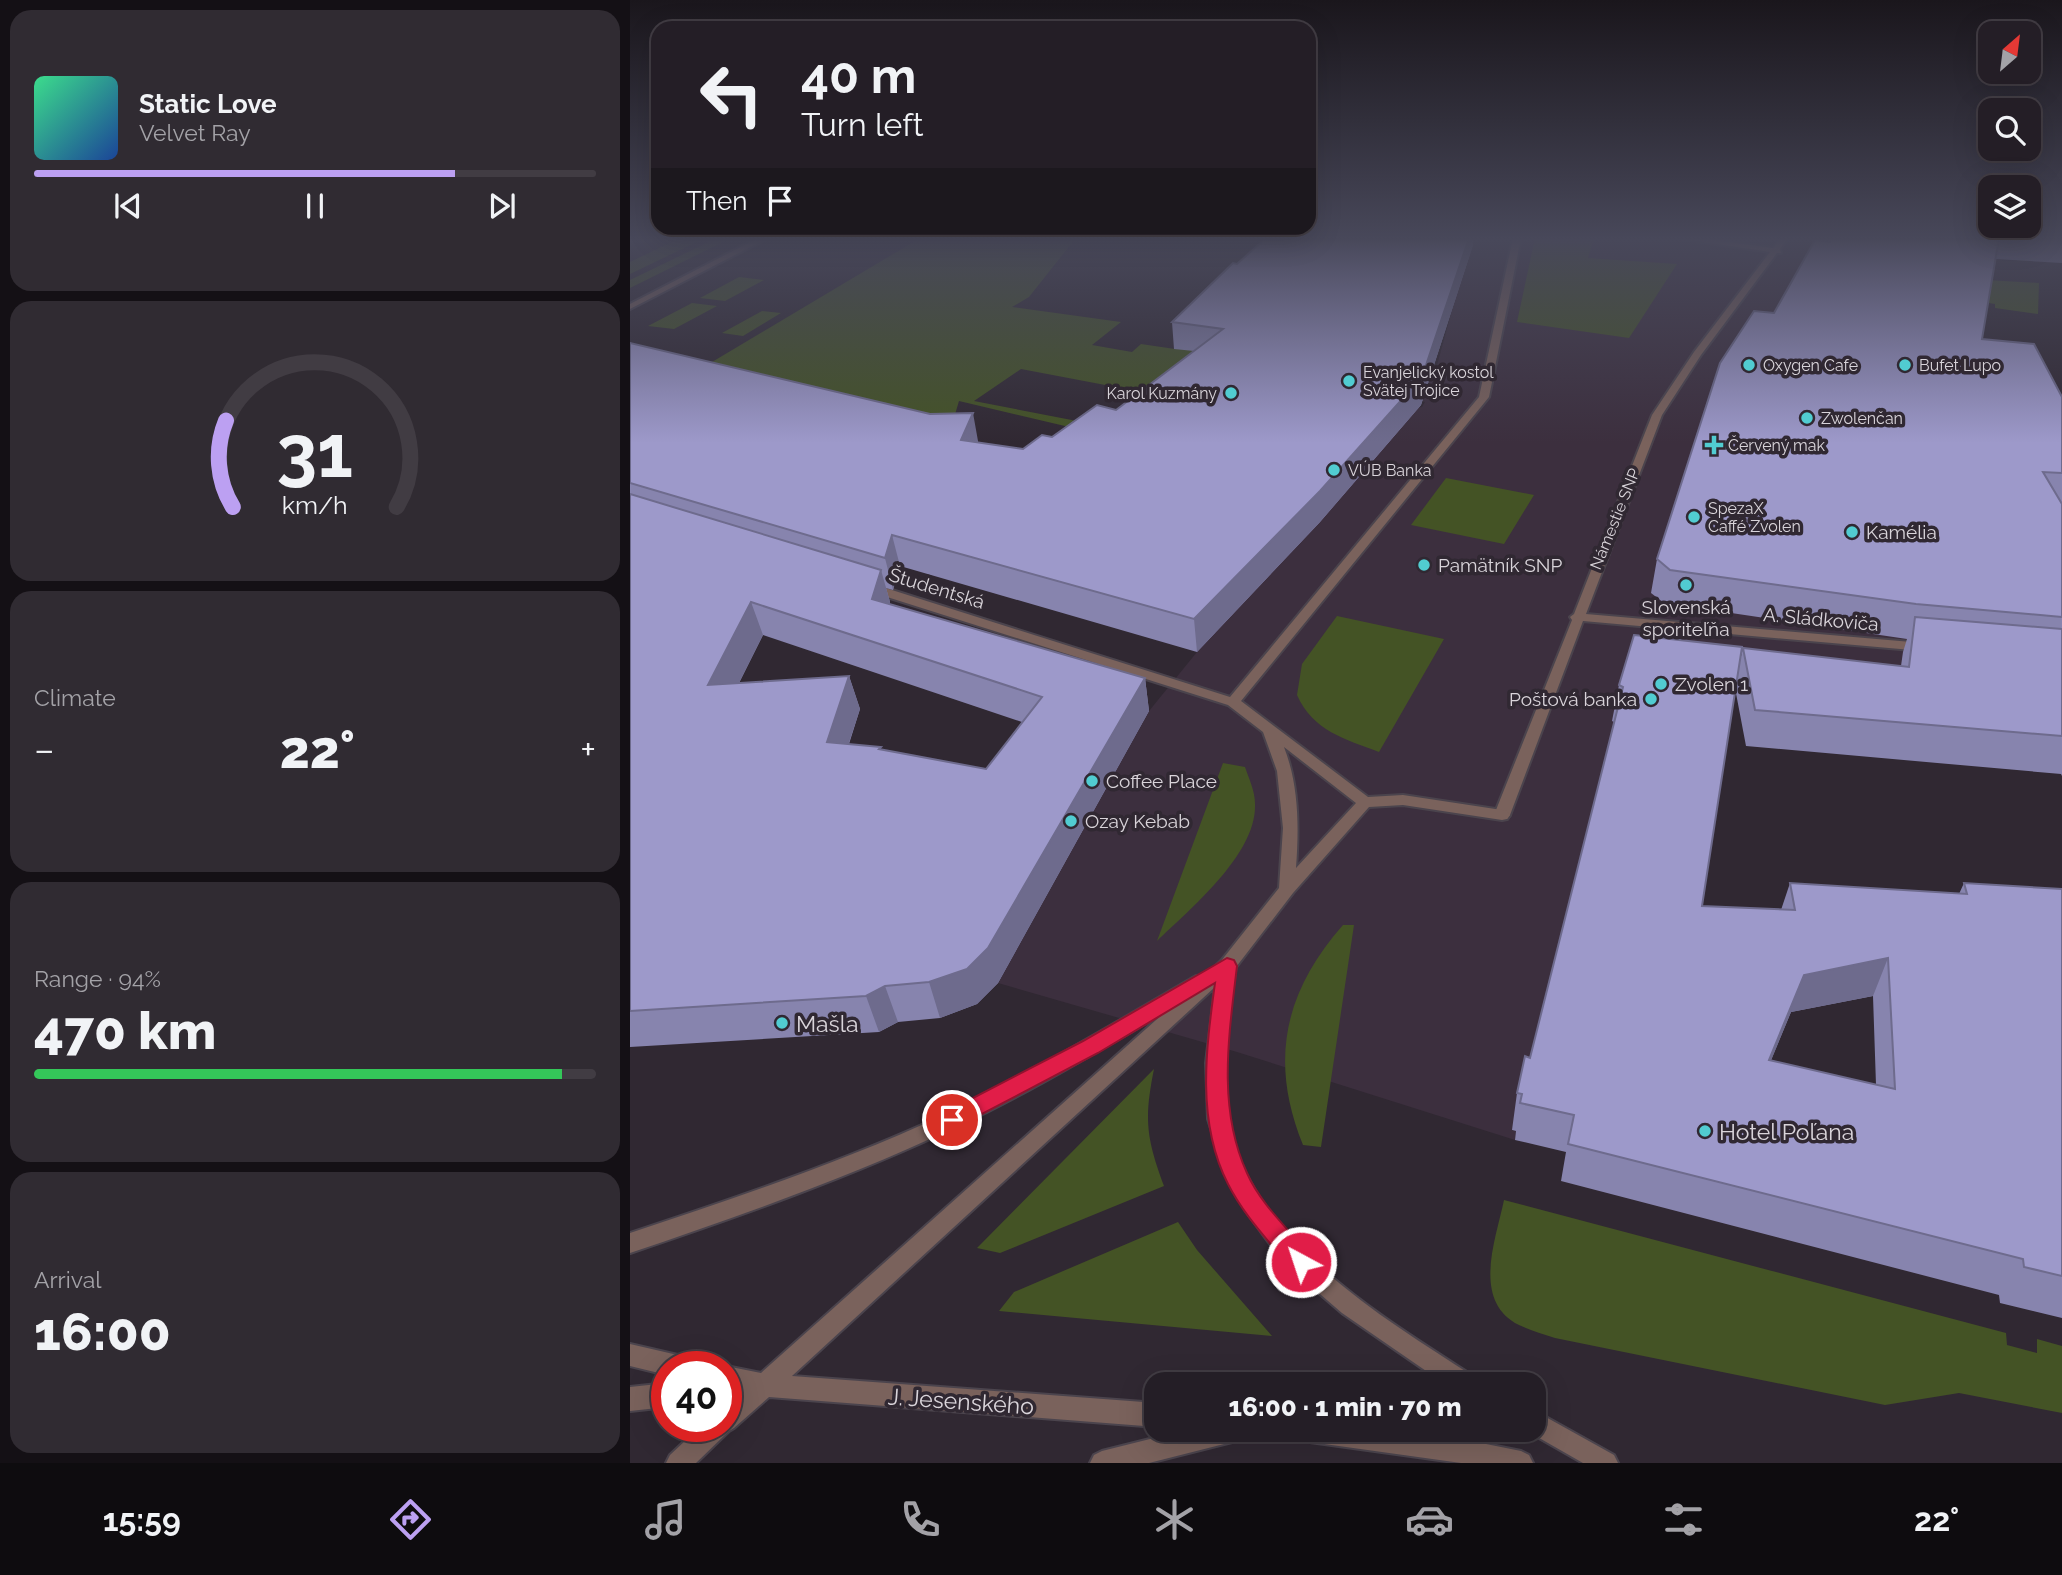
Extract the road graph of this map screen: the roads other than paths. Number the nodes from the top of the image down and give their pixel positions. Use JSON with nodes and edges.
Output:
{"nodes":[{"id":1,"x":1503,"y":306,"type":"edge"},
{"id":2,"x":1735,"y":306,"type":"edge"},
{"id":3,"x":855,"y":583,"type":"edge"},
{"id":4,"x":1576,"y":617,"type":"junction"},
{"id":5,"x":1939,"y":649,"type":"edge"},
{"id":6,"x":1233,"y":702,"type":"junction"},
{"id":7,"x":1270,"y":729,"type":"junction"},
{"id":8,"x":1365,"y":802,"type":"junction"},
{"id":9,"x":1287,"y":889,"type":"junction"},
{"id":10,"x":1227,"y":966,"type":"junction"},
{"id":11,"x":630,"y":1243,"type":"edge"},
{"id":12,"x":630,"y":1355,"type":"edge"},
{"id":13,"x":651,"y":1360,"type":"edge"},
{"id":14,"x":1447,"y":1372,"type":"edge"},
{"id":15,"x":742,"y":1380,"type":"edge"},
{"id":16,"x":765,"y":1385,"type":"junction"},
{"id":17,"x":742,"y":1387,"type":"edge"},
{"id":18,"x":651,"y":1397,"type":"edge"},
{"id":19,"x":630,"y":1399,"type":"edge"},
{"id":20,"x":742,"y":1406,"type":"edge"},
{"id":21,"x":1144,"y":1414,"type":"edge"},
{"id":22,"x":1546,"y":1429,"type":"edge"},
{"id":23,"x":701,"y":1442,"type":"edge"},
{"id":24,"x":1185,"y":1442,"type":"edge"},
{"id":25,"x":1399,"y":1442,"type":"edge"},
{"id":26,"x":678,"y":1463,"type":"edge"},
{"id":27,"x":1102,"y":1463,"type":"edge"},
{"id":28,"x":1521,"y":1463,"type":"edge"},
{"id":29,"x":1606,"y":1463,"type":"edge"}],
"edges":[{"from":1,"to":6,"type":"street"},
{"from":2,"to":4,"type":"street","name":"Námestie SNP"},
{"from":3,"to":6,"type":"street","name":"Študentská"},
{"from":4,"to":5,"type":"street","name":"A. Sládkoviča"},
{"from":4,"to":8,"type":"street","name":"Námestie SNP"},
{"from":6,"to":7,"type":"street"},
{"from":7,"to":8,"type":"street"},
{"from":7,"to":9,"type":"street"},
{"from":8,"to":9,"type":"street"},
{"from":9,"to":10,"type":"street"},
{"from":10,"to":11,"type":"street"},
{"from":10,"to":14,"type":"street"},
{"from":10,"to":16,"type":"street"},
{"from":12,"to":13,"type":"street"},
{"from":15,"to":16,"type":"street"},
{"from":16,"to":17,"type":"street"},
{"from":16,"to":20,"type":"street"},
{"from":16,"to":21,"type":"street","name":"J. Jesenského"},
{"from":18,"to":19,"type":"street"},
{"from":22,"to":29,"type":"street"},
{"from":23,"to":26,"type":"street"},
{"from":24,"to":27,"type":"street"},
{"from":25,"to":28,"type":"street"}]}
